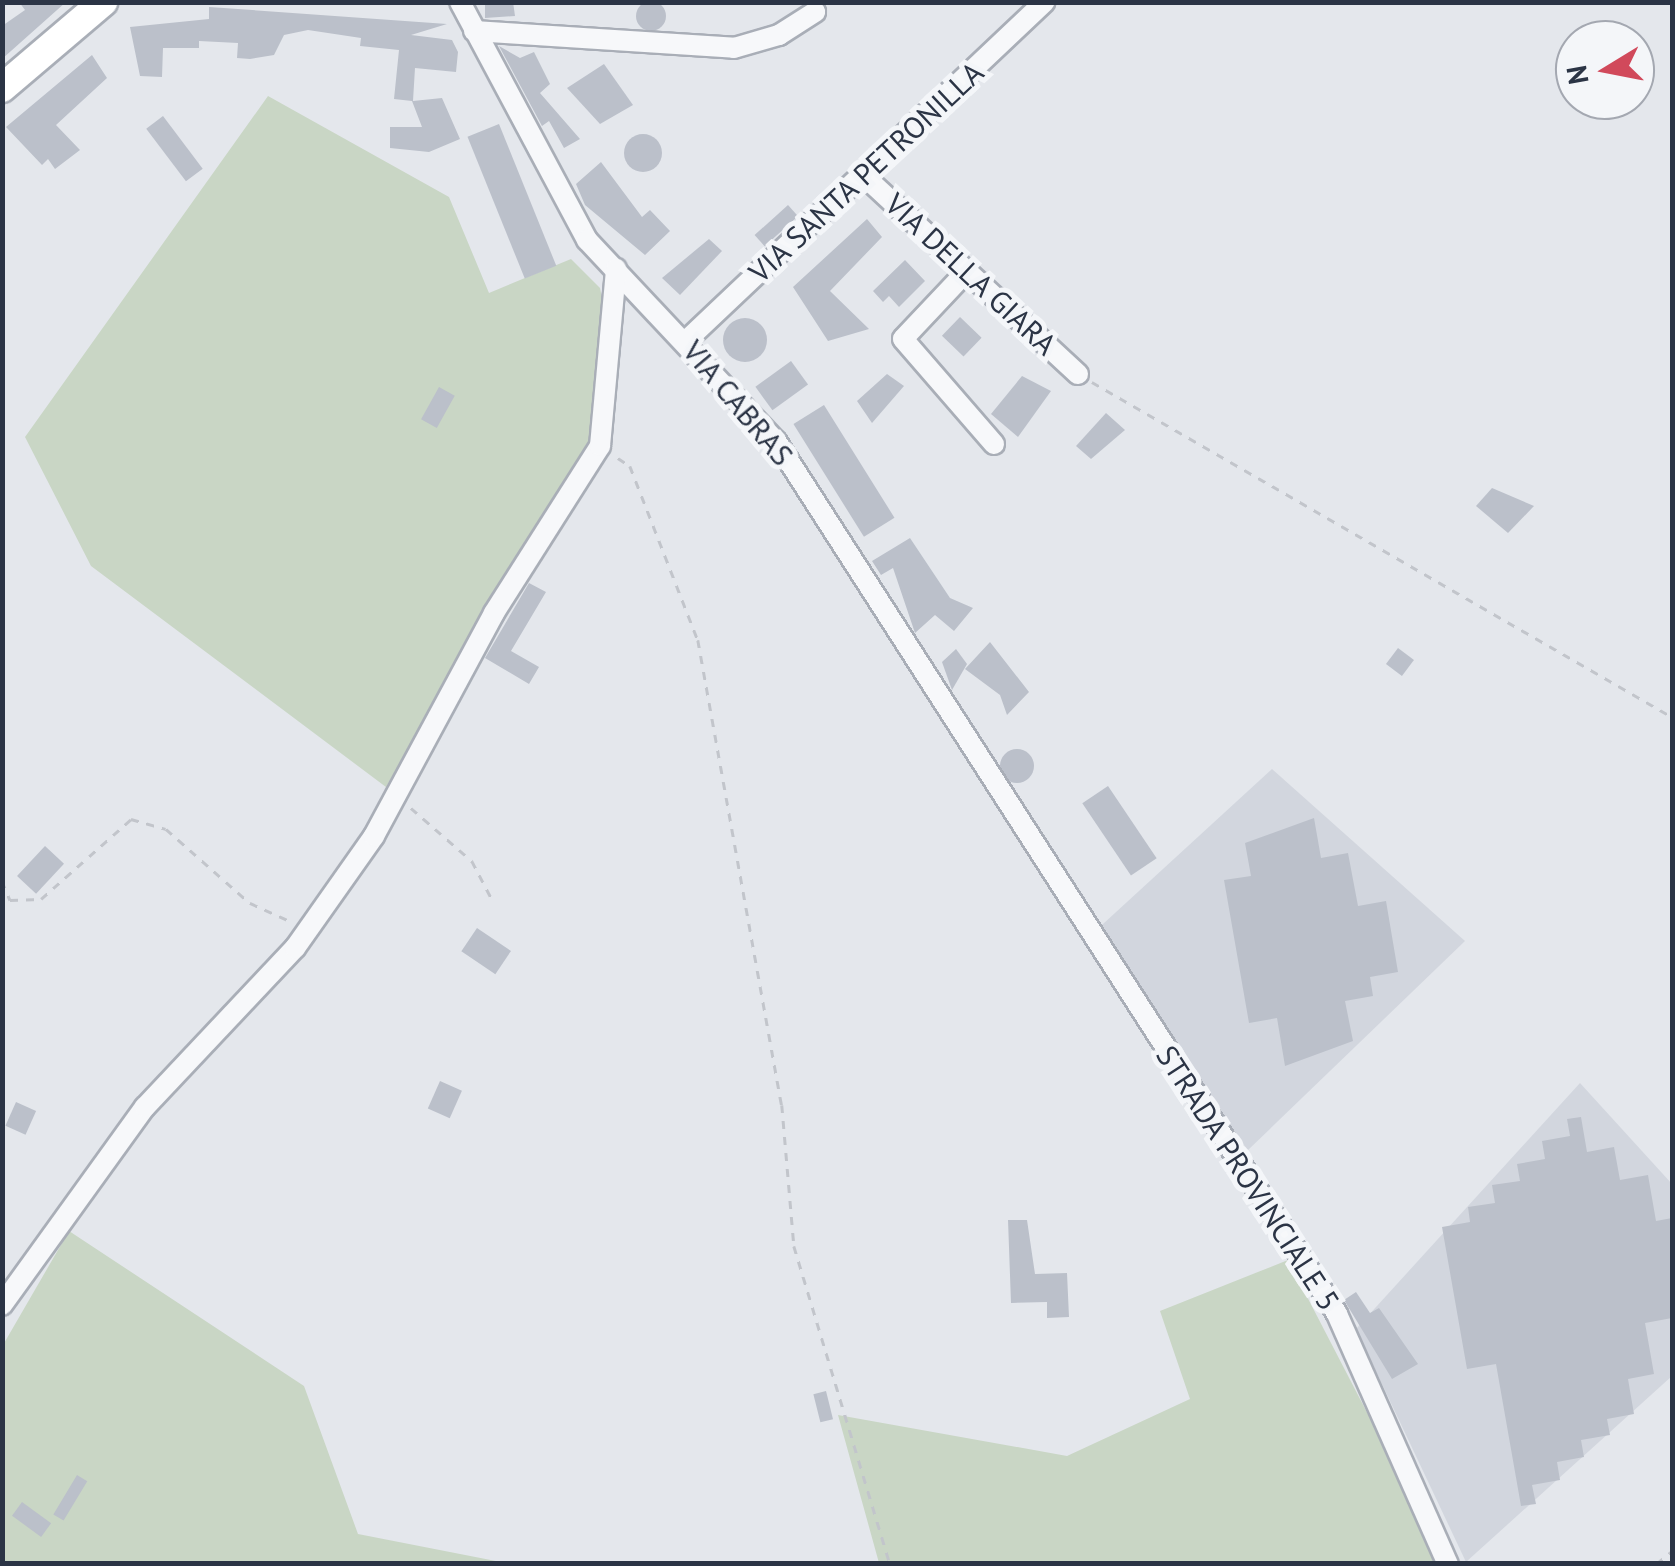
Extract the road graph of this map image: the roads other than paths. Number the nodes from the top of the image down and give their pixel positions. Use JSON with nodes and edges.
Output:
{"nodes":[{"id":1,"x":103,"y":2,"type":"edge"},
{"id":2,"x":460,"y":2,"type":"edge"},
{"id":3,"x":1039,"y":4,"type":"edge"},
{"id":4,"x":816,"y":5,"type":"edge"},
{"id":5,"x":474,"y":31,"type":"junction"},
{"id":6,"x":2,"y":88,"type":"edge"},
{"id":7,"x":863,"y":175,"type":"junction"},
{"id":8,"x":616,"y":268,"type":"junction"},
{"id":9,"x":966,"y":270,"type":"junction"},
{"id":10,"x":687,"y":340,"type":"junction"},
{"id":11,"x":1078,"y":374,"type":"road end"},
{"id":12,"x":994,"y":444,"type":"dead end"},
{"id":13,"x":1011,"y":812,"type":"joint"},
{"id":14,"x":2,"y":1305,"type":"edge"},
{"id":15,"x":1448,"y":1564,"type":"edge"}],
"edges":[{"from":1,"to":6,"type":"main road"},
{"from":2,"to":5,"type":"street","name":"VIA CABRAS"},
{"from":3,"to":7,"type":"street","name":"VIA SANTA PETRONILLA"},
{"from":4,"to":5,"type":"street"},
{"from":5,"to":8,"type":"street","name":"VIA CABRAS"},
{"from":7,"to":9,"type":"street","name":"VIA DELLA GIARA"},
{"from":7,"to":10,"type":"street","name":"VIA SANTA PETRONILLA"},
{"from":8,"to":10,"type":"street","name":"VIA CABRAS"},
{"from":8,"to":14,"type":"street"},
{"from":9,"to":11,"type":"street","name":"VIA DELLA GIARA"},
{"from":9,"to":12,"type":"street"},
{"from":10,"to":13,"type":"street","name":"VIA CABRAS"},
{"from":13,"to":15,"type":"street","name":"STRADA PROVINCIALE 5"}]}
